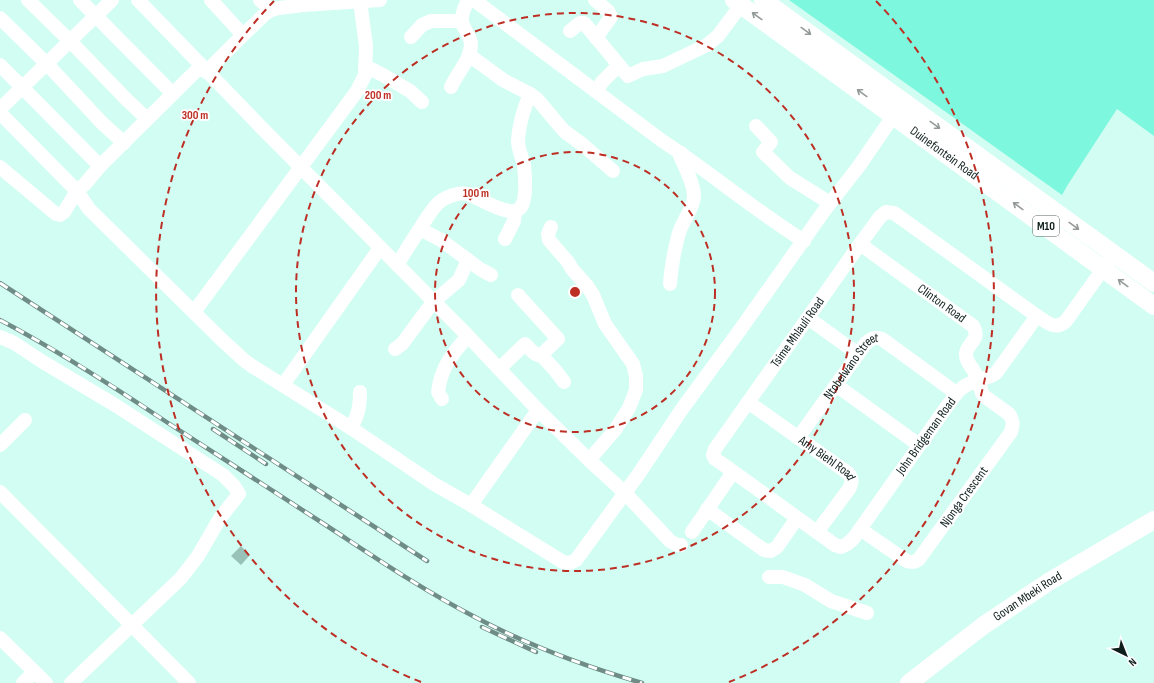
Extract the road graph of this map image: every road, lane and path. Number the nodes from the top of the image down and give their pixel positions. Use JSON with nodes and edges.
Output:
{"nodes":[{"id":1,"x":28,"y":0,"type":"edge"},
{"id":2,"x":80,"y":0,"type":"edge"},
{"id":3,"x":112,"y":0,"type":"edge"},
{"id":4,"x":138,"y":0,"type":"edge"},
{"id":5,"x":211,"y":0,"type":"edge"},
{"id":6,"x":260,"y":0,"type":"edge"},
{"id":7,"x":380,"y":0,"type":"edge"},
{"id":8,"x":468,"y":0,"type":"edge"},
{"id":9,"x":474,"y":0,"type":"edge"},
{"id":10,"x":595,"y":0,"type":"edge"},
{"id":11,"x":763,"y":0,"type":"edge"},
{"id":12,"x":360,"y":1,"type":"junction"},
{"id":13,"x":738,"y":2,"type":"edge"},
{"id":14,"x":303,"y":3,"type":"edge"},
{"id":15,"x":271,"y":10,"type":"junction"},
{"id":16,"x":96,"y":16,"type":"junction"},
{"id":17,"x":0,"y":18,"type":"edge"},
{"id":18,"x":462,"y":21,"type":"junction"},
{"id":19,"x":570,"y":31,"type":"dead end"},
{"id":20,"x":243,"y":34,"type":"junction"},
{"id":21,"x":411,"y":37,"type":"dead end"},
{"id":22,"x":596,"y":38,"type":"junction"},
{"id":23,"x":70,"y":41,"type":"junction"},
{"id":24,"x":469,"y":55,"type":"junction"},
{"id":25,"x":47,"y":64,"type":"junction"},
{"id":26,"x":0,"y":65,"type":"edge"},
{"id":27,"x":619,"y":65,"type":"junction"},
{"id":28,"x":365,"y":66,"type":"junction"},
{"id":29,"x":204,"y":69,"type":"junction"},
{"id":30,"x":451,"y":87,"type":"dead end"},
{"id":31,"x":22,"y":88,"type":"junction"},
{"id":32,"x":597,"y":92,"type":"junction"},
{"id":33,"x":173,"y":94,"type":"junction"},
{"id":34,"x":530,"y":94,"type":"junction"},
{"id":35,"x":422,"y":102,"type":"dead end"},
{"id":36,"x":0,"y":109,"type":"edge"},
{"id":37,"x":898,"y":109,"type":"junction"},
{"id":38,"x":0,"y":113,"type":"edge"},
{"id":39,"x":148,"y":119,"type":"junction"},
{"id":40,"x":756,"y":126,"type":"dead end"},
{"id":41,"x":124,"y":143,"type":"junction"},
{"id":42,"x":681,"y":153,"type":"junction"},
{"id":43,"x":100,"y":166,"type":"junction"},
{"id":44,"x":0,"y":167,"type":"edge"},
{"id":45,"x":301,"y":167,"type":"junction"},
{"id":46,"x":613,"y":171,"type":"dead end"},
{"id":47,"x":77,"y":191,"type":"junction"},
{"id":48,"x":830,"y":203,"type":"junction"},
{"id":49,"x":515,"y":211,"type":"junction"},
{"id":50,"x":551,"y":227,"type":"dead end"},
{"id":51,"x":420,"y":229,"type":"junction"},
{"id":52,"x":505,"y":239,"type":"dead end"},
{"id":53,"x":804,"y":241,"type":"junction"},
{"id":54,"x":860,"y":244,"type":"junction"},
{"id":55,"x":380,"y":248,"type":"junction"},
{"id":56,"x":468,"y":260,"type":"junction"},
{"id":57,"x":1109,"y":261,"type":"junction"},
{"id":58,"x":397,"y":265,"type":"junction"},
{"id":59,"x":491,"y":275,"type":"dead end"},
{"id":60,"x":1154,"y":283,"type":"edge"},
{"id":61,"x":670,"y":284,"type":"dead end"},
{"id":62,"x":518,"y":295,"type":"dead end"},
{"id":63,"x":433,"y":302,"type":"junction"},
{"id":64,"x":1154,"y":306,"type":"edge"},
{"id":65,"x":194,"y":312,"type":"junction"},
{"id":66,"x":1037,"y":316,"type":"junction"},
{"id":67,"x":808,"y":318,"type":"junction"},
{"id":68,"x":468,"y":336,"type":"junction"},
{"id":69,"x":0,"y":337,"type":"edge"},
{"id":70,"x":395,"y":349,"type":"dead end"},
{"id":71,"x":858,"y":354,"type":"junction"},
{"id":72,"x":541,"y":355,"type":"junction"},
{"id":73,"x":499,"y":369,"type":"junction"},
{"id":74,"x":979,"y":381,"type":"junction"},
{"id":75,"x":564,"y":382,"type":"dead end"},
{"id":76,"x":283,"y":385,"type":"junction"},
{"id":77,"x":836,"y":385,"type":"junction"},
{"id":78,"x":360,"y":392,"type":"dead end"},
{"id":79,"x":956,"y":393,"type":"junction"},
{"id":80,"x":442,"y":399,"type":"dead end"},
{"id":81,"x":748,"y":402,"type":"junction"},
{"id":82,"x":538,"y":410,"type":"junction"},
{"id":83,"x":25,"y":420,"type":"dead end"},
{"id":84,"x":352,"y":428,"type":"junction"},
{"id":85,"x":798,"y":438,"type":"junction"},
{"id":86,"x":0,"y":445,"type":"edge"},
{"id":87,"x":919,"y":446,"type":"junction"},
{"id":88,"x":588,"y":460,"type":"junction"},
{"id":89,"x":734,"y":472,"type":"junction"},
{"id":90,"x":0,"y":492,"type":"edge"},
{"id":91,"x":625,"y":492,"type":"junction"},
{"id":92,"x":471,"y":505,"type":"junction"},
{"id":93,"x":707,"y":509,"type":"junction"},
{"id":94,"x":797,"y":518,"type":"junction"},
{"id":95,"x":1154,"y":520,"type":"edge"},
{"id":96,"x":860,"y":529,"type":"junction"},
{"id":97,"x":692,"y":532,"type":"dead end"},
{"id":98,"x":817,"y":532,"type":"junction"},
{"id":99,"x":681,"y":545,"type":"dead end"},
{"id":100,"x":769,"y":578,"type":"dead end"},
{"id":101,"x":867,"y":613,"type":"dead end"},
{"id":102,"x":131,"y":625,"type":"junction"},
{"id":103,"x":0,"y":638,"type":"edge"},
{"id":104,"x":34,"y":672,"type":"junction"},
{"id":105,"x":23,"y":683,"type":"edge"},
{"id":106,"x":46,"y":683,"type":"edge"},
{"id":107,"x":71,"y":683,"type":"edge"},
{"id":108,"x":189,"y":683,"type":"edge"},
{"id":109,"x":909,"y":683,"type":"edge"}],
"edges":[{"from":1,"to":23,"type":"street"},
{"from":2,"to":16,"type":"street"},
{"from":3,"to":16,"type":"street"},
{"from":4,"to":29,"type":"street"},
{"from":5,"to":20,"type":"street"},
{"from":6,"to":15,"type":"street"},
{"from":7,"to":12,"type":"street"},
{"from":8,"to":18,"type":"street"},
{"from":9,"to":32,"type":"street"},
{"from":10,"to":22,"type":"street"},
{"from":11,"to":37,"type":"main road","name":"Duinefontein Road","number":"M10","one_way":true},
{"from":12,"to":14,"type":"street"},
{"from":12,"to":28,"type":"street"},
{"from":13,"to":27,"type":"street"},
{"from":37,"to":13,"type":"main road","name":"Duinefontein Road","number":"M10","one_way":true},
{"from":14,"to":15,"type":"street"},
{"from":15,"to":20,"type":"street"},
{"from":16,"to":23,"type":"street"},
{"from":16,"to":33,"type":"street"},
{"from":17,"to":25,"type":"street"},
{"from":18,"to":21,"type":"street"},
{"from":18,"to":24,"type":"street"},
{"from":19,"to":22,"type":"street"},
{"from":20,"to":29,"type":"street"},
{"from":22,"to":27,"type":"street"},
{"from":23,"to":25,"type":"street"},
{"from":23,"to":39,"type":"street"},
{"from":24,"to":30,"type":"street"},
{"from":24,"to":34,"type":"street"},
{"from":25,"to":31,"type":"street"},
{"from":25,"to":41,"type":"street"},
{"from":26,"to":31,"type":"street"},
{"from":27,"to":32,"type":"street"},
{"from":28,"to":35,"type":"street"},
{"from":28,"to":45,"type":"street"},
{"from":29,"to":33,"type":"street"},
{"from":29,"to":45,"type":"street"},
{"from":31,"to":36,"type":"street"},
{"from":31,"to":43,"type":"street"},
{"from":32,"to":42,"type":"street"},
{"from":33,"to":39,"type":"street"},
{"from":34,"to":46,"type":"street"},
{"from":34,"to":49,"type":"street"},
{"from":37,"to":48,"type":"street"},
{"from":37,"to":57,"type":"main road","name":"Duinefontein Road","number":"M10"},
{"from":38,"to":47,"type":"street"},
{"from":39,"to":41,"type":"street"},
{"from":40,"to":48,"type":"street"},
{"from":41,"to":43,"type":"street"},
{"from":42,"to":53,"type":"street"},
{"from":42,"to":61,"type":"street"},
{"from":43,"to":47,"type":"street"},
{"from":44,"to":47,"type":"street"},
{"from":45,"to":55,"type":"street"},
{"from":45,"to":65,"type":"street"},
{"from":47,"to":65,"type":"street"},
{"from":48,"to":53,"type":"street"},
{"from":49,"to":51,"type":"street"},
{"from":49,"to":52,"type":"street"},
{"from":50,"to":88,"type":"street"},
{"from":51,"to":56,"type":"street"},
{"from":51,"to":58,"type":"street"},
{"from":53,"to":91,"type":"street"},
{"from":54,"to":66,"type":"street","name":"Tsime Mhlauli Road"},
{"from":54,"to":67,"type":"street","name":"Tsime Mhlauli Road"},
{"from":54,"to":74,"type":"street","name":"Clinton Road"},
{"from":55,"to":58,"type":"street"},
{"from":55,"to":76,"type":"street"},
{"from":56,"to":59,"type":"street"},
{"from":56,"to":63,"type":"street"},
{"from":57,"to":60,"type":"main road","name":"Duinefontein Road","number":"M10"},
{"from":64,"to":57,"type":"main road","name":"Duinefontein Road","number":"M10","one_way":true},
{"from":57,"to":66,"type":"street"},
{"from":58,"to":63,"type":"street"},
{"from":62,"to":72,"type":"street"},
{"from":63,"to":68,"type":"street"},
{"from":63,"to":70,"type":"street"},
{"from":65,"to":76,"type":"street"},
{"from":66,"to":74,"type":"street","name":"John Bridgeman Road"},
{"from":67,"to":71,"type":"street"},
{"from":67,"to":81,"type":"street","name":"Tsime Mhlauli Road"},
{"from":68,"to":73,"type":"street"},
{"from":68,"to":80,"type":"street"},
{"from":69,"to":102,"type":"street"},
{"from":71,"to":77,"type":"street","name":"Ntobelwano Street"},
{"from":71,"to":79,"type":"street","name":"Ntobelwano Street"},
{"from":72,"to":73,"type":"street"},
{"from":72,"to":75,"type":"street"},
{"from":73,"to":82,"type":"street"},
{"from":74,"to":79,"type":"street","name":"John Bridgeman Road"},
{"from":74,"to":96,"type":"street","name":"Njonga Crescent"},
{"from":76,"to":84,"type":"street"},
{"from":77,"to":85,"type":"street","name":"Ntobelwano Street"},
{"from":77,"to":87,"type":"street"},
{"from":78,"to":84,"type":"street"},
{"from":79,"to":87,"type":"street","name":"John Bridgeman Road"},
{"from":81,"to":85,"type":"street","name":"Amy Biehl Road"},
{"from":81,"to":89,"type":"street","name":"Tsime Mhlauli Road"},
{"from":82,"to":88,"type":"street"},
{"from":82,"to":92,"type":"street"},
{"from":83,"to":86,"type":"street"},
{"from":84,"to":92,"type":"street"},
{"from":85,"to":98,"type":"street","name":"Amy Biehl Road"},
{"from":87,"to":96,"type":"street","name":"John Bridgeman Road"},
{"from":88,"to":91,"type":"street"},
{"from":89,"to":93,"type":"street"},
{"from":89,"to":94,"type":"street","name":"Tsime Mhlauli Road"},
{"from":90,"to":102,"type":"street"},
{"from":91,"to":92,"type":"street"},
{"from":91,"to":99,"type":"street"},
{"from":93,"to":94,"type":"street"},
{"from":93,"to":97,"type":"street"},
{"from":94,"to":98,"type":"street","name":"Tsime Mhlauli Road"},
{"from":95,"to":109,"type":"main road","name":"Govan Mbeki Road"},
{"from":96,"to":98,"type":"street","name":"Tsime Mhlauli Road"},
{"from":100,"to":101,"type":"street"},
{"from":102,"to":107,"type":"street"},
{"from":102,"to":108,"type":"street"},
{"from":103,"to":104,"type":"street"},
{"from":104,"to":105,"type":"street"},
{"from":104,"to":106,"type":"street"}]}
